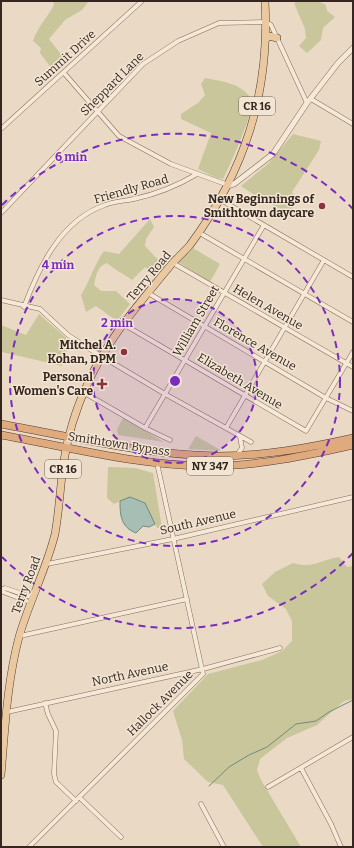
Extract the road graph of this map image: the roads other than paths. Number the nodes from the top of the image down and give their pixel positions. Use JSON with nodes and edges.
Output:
{"nodes":[{"id":1,"x":142,"y":1,"type":"edge"},
{"id":2,"x":265,"y":1,"type":"edge"},
{"id":3,"x":266,"y":22,"type":"junction"},
{"id":4,"x":277,"y":38,"type":"junction"},
{"id":5,"x":266,"y":39,"type":"junction"},
{"id":6,"x":353,"y":48,"type":"edge"},
{"id":7,"x":64,"y":73,"type":"junction"},
{"id":8,"x":309,"y":101,"type":"junction"},
{"id":9,"x":98,"y":112,"type":"junction"},
{"id":10,"x":353,"y":124,"type":"edge"},
{"id":11,"x":1,"y":129,"type":"edge"},
{"id":12,"x":196,"y":174,"type":"junction"},
{"id":13,"x":228,"y":186,"type":"junction"},
{"id":14,"x":221,"y":200,"type":"junction"},
{"id":15,"x":1,"y":213,"type":"edge"},
{"id":16,"x":264,"y":225,"type":"junction"},
{"id":17,"x":198,"y":232,"type":"junction"},
{"id":18,"x":244,"y":259,"type":"junction"},
{"id":19,"x":324,"y":260,"type":"junction"},
{"id":20,"x":173,"y":262,"type":"junction"},
{"id":21,"x":353,"y":277,"type":"edge"},
{"id":22,"x":224,"y":292,"type":"junction"},
{"id":23,"x":148,"y":293,"type":"junction"},
{"id":24,"x":304,"y":294,"type":"junction"},
{"id":25,"x":1,"y":300,"type":"edge"},
{"id":26,"x":24,"y":307,"type":"junction"},
{"id":27,"x":353,"y":322,"type":"edge"},
{"id":28,"x":123,"y":324,"type":"junction"},
{"id":29,"x":204,"y":326,"type":"junction"},
{"id":30,"x":284,"y":328,"type":"junction"},
{"id":31,"x":353,"y":352,"type":"edge"},
{"id":32,"x":101,"y":356,"type":"junction"},
{"id":33,"x":185,"y":360,"type":"junction"},
{"id":34,"x":265,"y":362,"type":"junction"},
{"id":35,"x":346,"y":363,"type":"junction"},
{"id":36,"x":353,"y":367,"type":"edge"},
{"id":37,"x":84,"y":392,"type":"junction"},
{"id":38,"x":165,"y":394,"type":"junction"},
{"id":39,"x":245,"y":396,"type":"junction"},
{"id":40,"x":326,"y":398,"type":"junction"},
{"id":41,"x":353,"y":411,"type":"edge"},
{"id":42,"x":1,"y":424,"type":"edge"},
{"id":43,"x":145,"y":428,"type":"junction"},
{"id":44,"x":226,"y":428,"type":"junction"},
{"id":45,"x":1,"y":435,"type":"edge"},
{"id":46,"x":69,"y":437,"type":"junction"},
{"id":47,"x":240,"y":437,"type":"junction"},
{"id":48,"x":353,"y":438,"type":"edge"},
{"id":49,"x":170,"y":440,"type":"dead end"},
{"id":50,"x":251,"y":442,"type":"dead end"},
{"id":51,"x":353,"y":445,"type":"edge"},
{"id":52,"x":67,"y":447,"type":"junction"},
{"id":53,"x":237,"y":455,"type":"junction"},
{"id":54,"x":158,"y":462,"type":"junction"},
{"id":55,"x":353,"y":497,"type":"edge"},
{"id":56,"x":173,"y":539,"type":"junction"},
{"id":57,"x":47,"y":564,"type":"junction"},
{"id":58,"x":2,"y":590,"type":"edge"},
{"id":59,"x":187,"y":599,"type":"junction"},
{"id":60,"x":33,"y":600,"type":"junction"},
{"id":61,"x":20,"y":636,"type":"junction"},
{"id":62,"x":280,"y":648,"type":"dead end"},
{"id":63,"x":202,"y":669,"type":"junction"},
{"id":64,"x":45,"y":703,"type":"junction"},
{"id":65,"x":7,"y":712,"type":"junction"},
{"id":66,"x":353,"y":737,"type":"edge"},
{"id":67,"x":301,"y":768,"type":"junction"},
{"id":68,"x":1,"y":775,"type":"edge"},
{"id":69,"x":268,"y":787,"type":"dead end"},
{"id":70,"x":78,"y":799,"type":"junction"},
{"id":71,"x":201,"y":804,"type":"dead end"},
{"id":72,"x":121,"y":837,"type":"dead end"},
{"id":73,"x":29,"y":847,"type":"edge"},
{"id":74,"x":224,"y":847,"type":"edge"},
{"id":75,"x":341,"y":847,"type":"edge"}],
"edges":[{"from":1,"to":7,"type":"street","name":"Summit Drive"},
{"from":2,"to":3,"type":"main road","number":"CR 16"},
{"from":3,"to":4,"type":"street"},
{"from":3,"to":5,"type":"main road","number":"CR 16"},
{"from":3,"to":9,"type":"street","name":"Sheppard Lane"},
{"from":4,"to":5,"type":"main road"},
{"from":4,"to":8,"type":"street"},
{"from":5,"to":13,"type":"main road","number":"CR 16"},
{"from":6,"to":8,"type":"street"},
{"from":7,"to":9,"type":"street"},
{"from":7,"to":11,"type":"street","name":"Summit Drive"},
{"from":8,"to":10,"type":"street"},
{"from":8,"to":13,"type":"street"},
{"from":9,"to":12,"type":"street"},
{"from":9,"to":15,"type":"street","name":"Sheppard Lane"},
{"from":12,"to":13,"type":"street"},
{"from":12,"to":26,"type":"street","name":"Friendly Road"},
{"from":13,"to":14,"type":"main road","name":"Terry Road","number":"CR 16"},
{"from":14,"to":16,"type":"street"},
{"from":14,"to":17,"type":"main road","name":"Terry Road","number":"CR 16"},
{"from":16,"to":18,"type":"street","name":"William Street"},
{"from":16,"to":19,"type":"street"},
{"from":17,"to":18,"type":"street"},
{"from":17,"to":20,"type":"main road","name":"Terry Road","number":"CR 16"},
{"from":18,"to":22,"type":"street","name":"William Street"},
{"from":18,"to":24,"type":"street"},
{"from":19,"to":21,"type":"street"},
{"from":19,"to":24,"type":"street"},
{"from":20,"to":22,"type":"street","name":"Helen Avenue"},
{"from":20,"to":23,"type":"main road","name":"Terry Road","number":"CR 16"},
{"from":22,"to":29,"type":"street","name":"William Street"},
{"from":22,"to":30,"type":"street","name":"Helen Avenue"},
{"from":23,"to":28,"type":"main road","name":"Terry Road","number":"CR 16"},
{"from":23,"to":29,"type":"street","name":"Florence Avenue"},
{"from":24,"to":27,"type":"street"},
{"from":24,"to":30,"type":"street"},
{"from":25,"to":26,"type":"street"},
{"from":26,"to":32,"type":"street"},
{"from":28,"to":32,"type":"main road","name":"Terry Road","number":"CR 16"},
{"from":28,"to":33,"type":"street","name":"Elizabeth Avenue"},
{"from":29,"to":33,"type":"street","name":"William Street"},
{"from":29,"to":34,"type":"street","name":"Florence Avenue"},
{"from":30,"to":34,"type":"street"},
{"from":30,"to":35,"type":"street","name":"Helen Avenue"},
{"from":31,"to":35,"type":"street"},
{"from":32,"to":37,"type":"main road","name":"Terry Road","number":"CR 16"},
{"from":32,"to":38,"type":"street"},
{"from":33,"to":38,"type":"street","name":"William Street"},
{"from":33,"to":39,"type":"street","name":"Elizabeth Avenue"},
{"from":34,"to":39,"type":"street"},
{"from":34,"to":40,"type":"street","name":"Florence Avenue"},
{"from":35,"to":36,"type":"street","name":"Helen Avenue"},
{"from":35,"to":40,"type":"street"},
{"from":37,"to":43,"type":"street"},
{"from":37,"to":46,"type":"main road","name":"Terry Road","number":"CR 16"},
{"from":38,"to":43,"type":"street","name":"William Street"},
{"from":38,"to":44,"type":"street"},
{"from":39,"to":40,"type":"street","name":"Elizabeth Avenue"},
{"from":39,"to":44,"type":"street"},
{"from":40,"to":41,"type":"street","name":"Florence Avenue"},
{"from":42,"to":46,"type":"highway","name":"Smithtown Bypass","number":"NY 347"},
{"from":43,"to":49,"type":"street"},
{"from":44,"to":47,"type":"street"},
{"from":45,"to":52,"type":"highway","name":"Smithtown Bypass","number":"NY 347"},
{"from":46,"to":52,"type":"main road","name":"Terry Road","number":"CR 16"},
{"from":46,"to":53,"type":"highway","name":"Smithtown Bypass","number":"NY 347"},
{"from":47,"to":50,"type":"street"},
{"from":47,"to":53,"type":"street"},
{"from":48,"to":53,"type":"highway","name":"Smithtown Bypass","number":"NY 347"},
{"from":51,"to":54,"type":"highway","name":"Smithtown Bypass","number":"NY 347"},
{"from":52,"to":54,"type":"highway","name":"Smithtown Bypass","number":"NY 347"},
{"from":52,"to":57,"type":"main road","name":"Terry Road","number":"CR 16"},
{"from":54,"to":56,"type":"street","name":"Hallock Avenue"},
{"from":55,"to":56,"type":"street","name":"South Avenue"},
{"from":56,"to":57,"type":"street","name":"South Avenue"},
{"from":56,"to":59,"type":"street","name":"Hallock Avenue"},
{"from":57,"to":60,"type":"main road","name":"Terry Road","number":"CR 16"},
{"from":58,"to":60,"type":"street"},
{"from":59,"to":61,"type":"street"},
{"from":59,"to":63,"type":"street","name":"Hallock Avenue"},
{"from":60,"to":61,"type":"main road","name":"Terry Road","number":"CR 16"},
{"from":61,"to":65,"type":"main road","name":"Terry Road","number":"CR 16"},
{"from":62,"to":63,"type":"street","name":"North Avenue"},
{"from":63,"to":64,"type":"street","name":"North Avenue"},
{"from":63,"to":70,"type":"street","name":"Hallock Avenue"},
{"from":64,"to":65,"type":"street","name":"North Avenue"},
{"from":64,"to":70,"type":"street"},
{"from":65,"to":68,"type":"main road","name":"Terry Road","number":"CR 16"},
{"from":66,"to":67,"type":"street"},
{"from":67,"to":69,"type":"street"},
{"from":67,"to":75,"type":"street"},
{"from":70,"to":72,"type":"street"},
{"from":70,"to":73,"type":"street","name":"Hallock Avenue"},
{"from":71,"to":74,"type":"street"}]}
